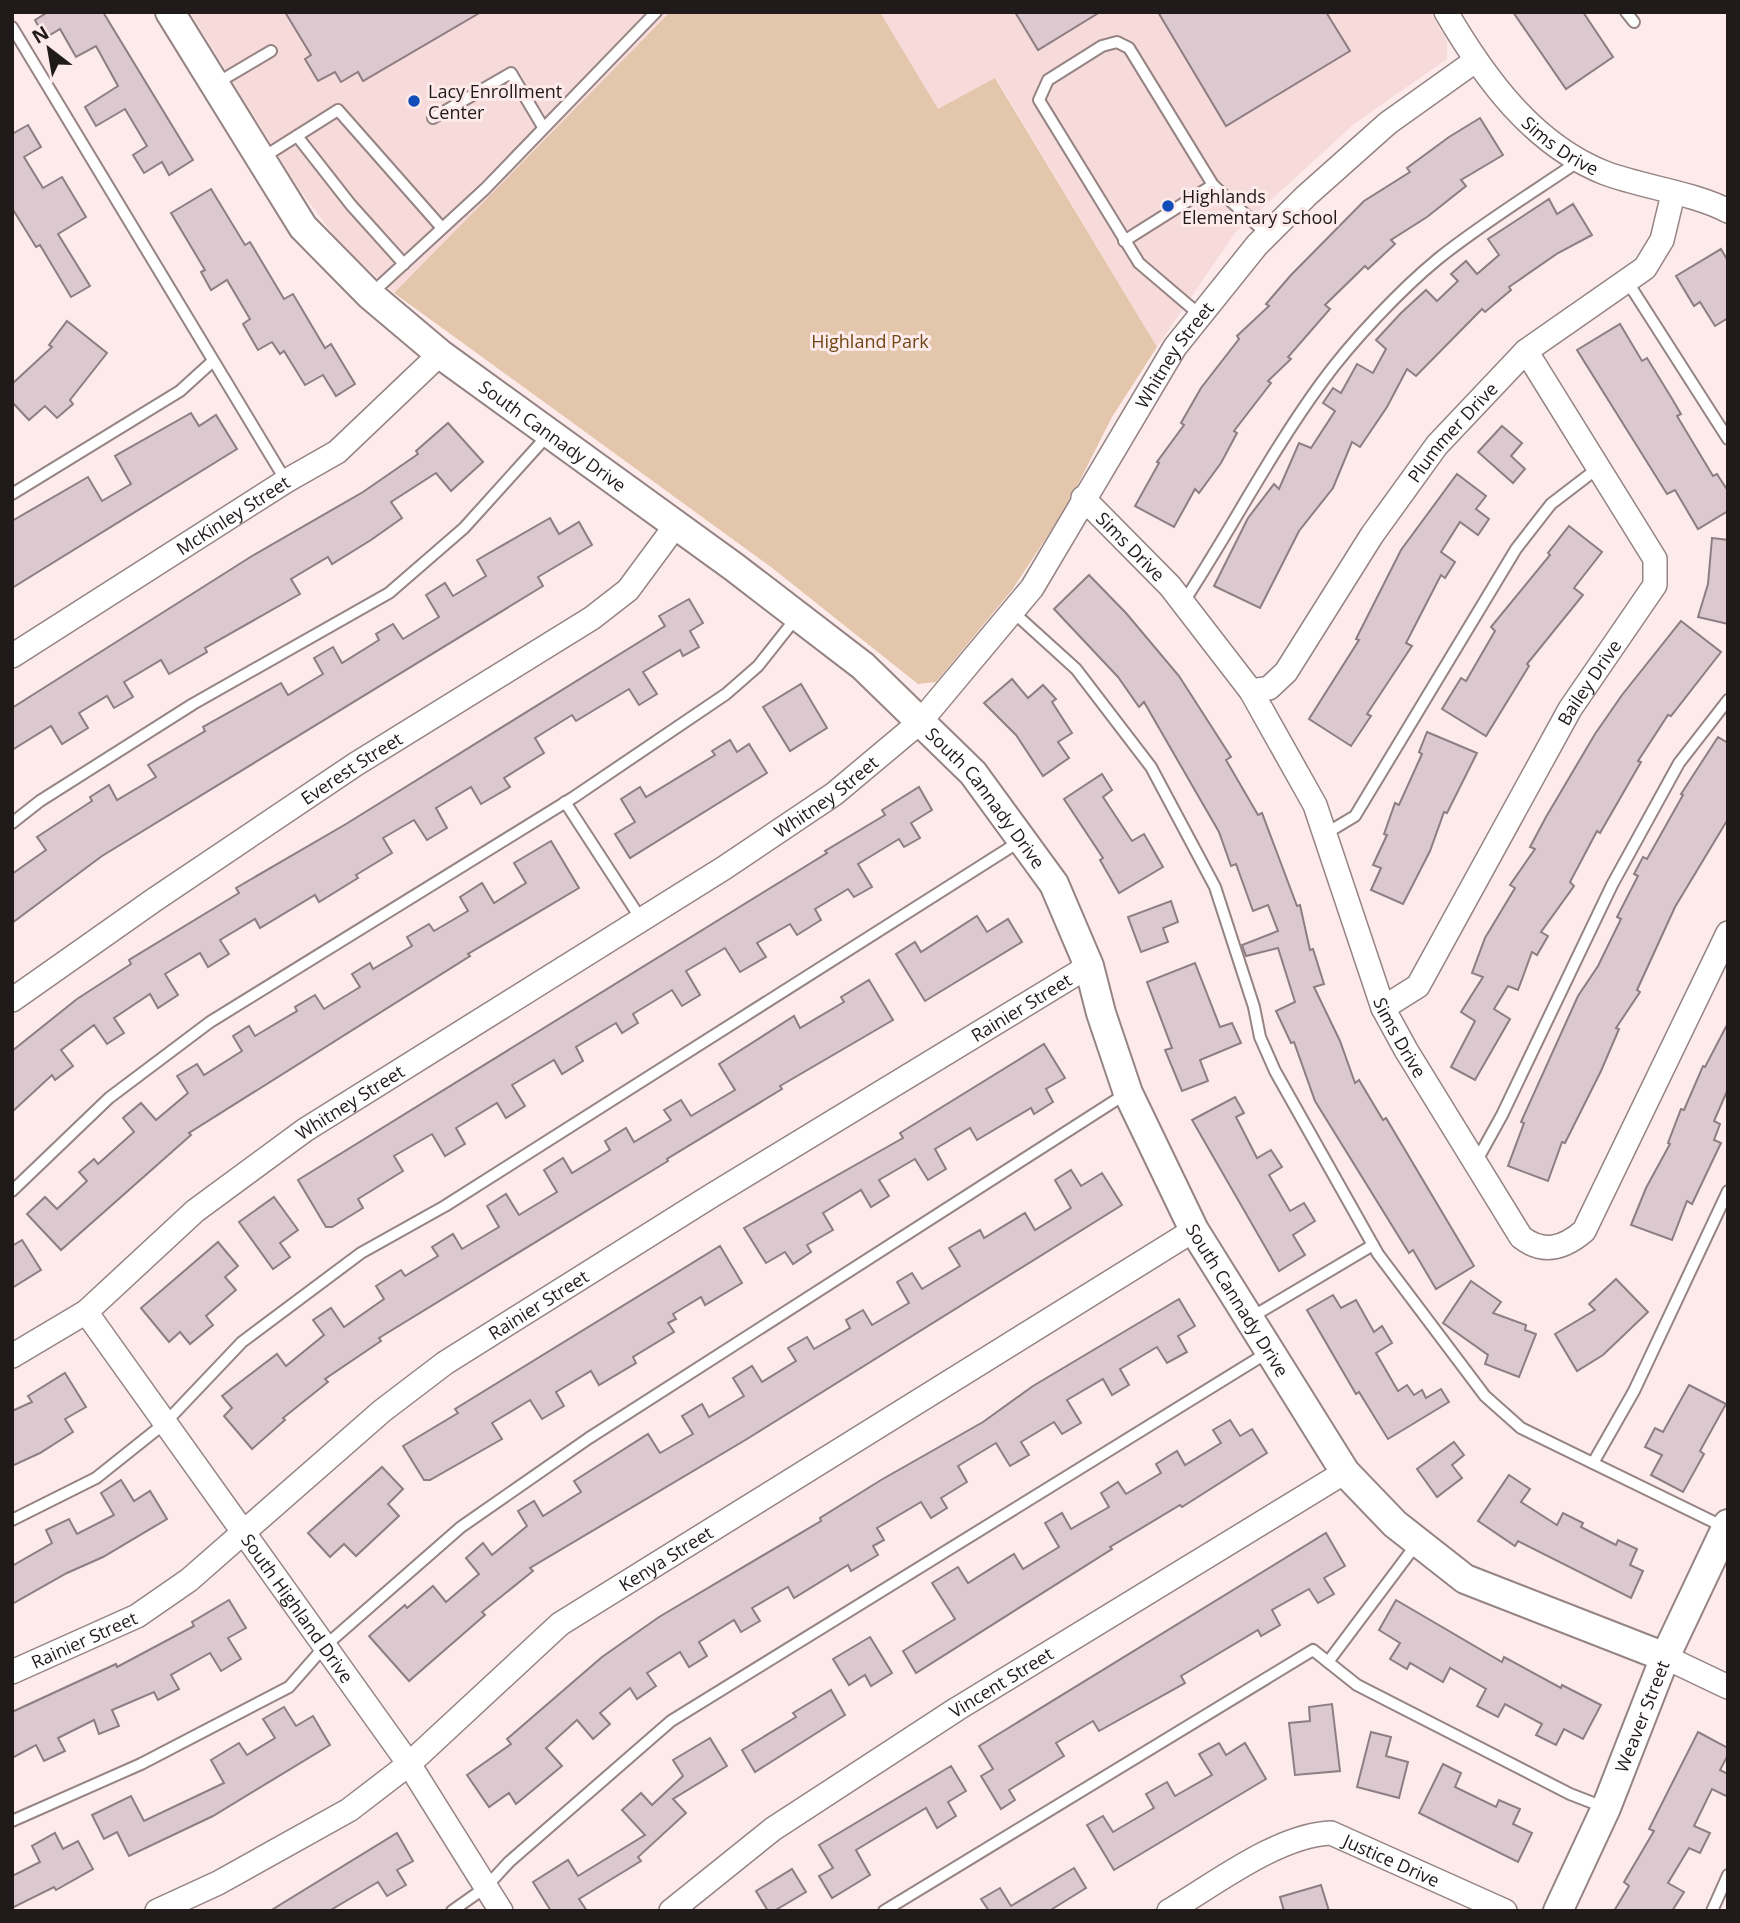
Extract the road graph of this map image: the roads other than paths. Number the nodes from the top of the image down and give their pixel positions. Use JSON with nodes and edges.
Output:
{"nodes":[{"id":1,"x":170,"y":12,"type":"edge"},
{"id":2,"x":656,"y":12,"type":"edge"},
{"id":3,"x":1446,"y":12,"type":"edge"},
{"id":4,"x":1626,"y":12,"type":"edge"},
{"id":5,"x":1634,"y":22,"type":"dead end"},
{"id":6,"x":12,"y":27,"type":"edge"},
{"id":7,"x":271,"y":51,"type":"dead end"},
{"id":8,"x":1475,"y":61,"type":"junction"},
{"id":9,"x":214,"y":85,"type":"junction"},
{"id":10,"x":433,"y":118,"type":"dead end"},
{"id":11,"x":543,"y":127,"type":"junction"},
{"id":12,"x":297,"y":136,"type":"junction"},
{"id":13,"x":260,"y":159,"type":"junction"},
{"id":14,"x":1581,"y":160,"type":"junction"},
{"id":15,"x":1213,"y":185,"type":"junction"},
{"id":16,"x":1674,"y":194,"type":"junction"},
{"id":17,"x":1728,"y":211,"type":"edge"},
{"id":18,"x":442,"y":228,"type":"junction"},
{"id":19,"x":1268,"y":235,"type":"junction"},
{"id":20,"x":1124,"y":240,"type":"junction"},
{"id":21,"x":404,"y":264,"type":"junction"},
{"id":22,"x":1627,"y":281,"type":"junction"},
{"id":23,"x":370,"y":295,"type":"junction"},
{"id":24,"x":1200,"y":315,"type":"junction"},
{"id":25,"x":1526,"y":351,"type":"junction"},
{"id":26,"x":440,"y":355,"type":"junction"},
{"id":27,"x":213,"y":361,"type":"junction"},
{"id":28,"x":550,"y":433,"type":"junction"},
{"id":29,"x":1728,"y":439,"type":"edge"},
{"id":30,"x":1598,"y":468,"type":"junction"},
{"id":31,"x":286,"y":481,"type":"junction"},
{"id":32,"x":12,"y":494,"type":"edge"},
{"id":33,"x":1083,"y":498,"type":"junction"},
{"id":34,"x":676,"y":525,"type":"junction"},
{"id":35,"x":1184,"y":603,"type":"junction"},
{"id":36,"x":1012,"y":611,"type":"junction"},
{"id":37,"x":797,"y":616,"type":"junction"},
{"id":38,"x":12,"y":656,"type":"edge"},
{"id":39,"x":1251,"y":691,"type":"junction"},
{"id":40,"x":1728,"y":700,"type":"edge"},
{"id":41,"x":920,"y":722,"type":"junction"},
{"id":42,"x":565,"y":802,"type":"junction"},
{"id":43,"x":12,"y":823,"type":"edge"},
{"id":44,"x":1325,"y":834,"type":"junction"},
{"id":45,"x":1022,"y":840,"type":"junction"},
{"id":46,"x":641,"y":919,"type":"junction"},
{"id":47,"x":1728,"y":933,"type":"edge"},
{"id":48,"x":1089,"y":966,"type":"junction"},
{"id":49,"x":12,"y":1000,"type":"edge"},
{"id":50,"x":1383,"y":1008,"type":"junction"},
{"id":51,"x":1128,"y":1093,"type":"junction"},
{"id":52,"x":1476,"y":1162,"type":"junction"},
{"id":53,"x":12,"y":1191,"type":"edge"},
{"id":54,"x":1728,"y":1191,"type":"edge"},
{"id":55,"x":1194,"y":1230,"type":"junction"},
{"id":56,"x":1373,"y":1245,"type":"junction"},
{"id":57,"x":86,"y":1312,"type":"junction"},
{"id":58,"x":1250,"y":1318,"type":"junction"},
{"id":59,"x":1270,"y":1351,"type":"junction"},
{"id":60,"x":12,"y":1356,"type":"edge"},
{"id":61,"x":165,"y":1423,"type":"junction"},
{"id":62,"x":1593,"y":1463,"type":"junction"},
{"id":63,"x":1345,"y":1472,"type":"junction"},
{"id":64,"x":12,"y":1520,"type":"edge"},
{"id":65,"x":1727,"y":1526,"type":"edge"},
{"id":66,"x":243,"y":1532,"type":"junction"},
{"id":67,"x":1418,"y":1542,"type":"junction"},
{"id":68,"x":325,"y":1646,"type":"junction"},
{"id":69,"x":1665,"y":1657,"type":"junction"},
{"id":70,"x":1328,"y":1662,"type":"junction"},
{"id":71,"x":12,"y":1672,"type":"edge"},
{"id":72,"x":1728,"y":1687,"type":"edge"},
{"id":73,"x":409,"y":1764,"type":"junction"},
{"id":74,"x":1606,"y":1808,"type":"junction"},
{"id":75,"x":12,"y":1821,"type":"edge"},
{"id":76,"x":1728,"y":1875,"type":"edge"},
{"id":77,"x":486,"y":1887,"type":"junction"},
{"id":78,"x":157,"y":1911,"type":"edge"},
{"id":79,"x":452,"y":1911,"type":"edge"},
{"id":80,"x":501,"y":1911,"type":"edge"},
{"id":81,"x":671,"y":1911,"type":"edge"},
{"id":82,"x":884,"y":1911,"type":"edge"},
{"id":83,"x":1169,"y":1911,"type":"edge"},
{"id":84,"x":1505,"y":1911,"type":"edge"},
{"id":85,"x":1558,"y":1911,"type":"edge"},
{"id":86,"x":1712,"y":1911,"type":"edge"}],
"edges":[{"from":1,"to":9,"type":"street","name":"South Cannady Drive"},
{"from":2,"to":11,"type":"lane"},
{"from":3,"to":8,"type":"street","name":"Sims Drive"},
{"from":4,"to":5,"type":"lane"},
{"from":6,"to":27,"type":"lane"},
{"from":7,"to":9,"type":"lane"},
{"from":8,"to":14,"type":"street","name":"Sims Drive"},
{"from":8,"to":19,"type":"street","name":"Whitney Street"},
{"from":9,"to":13,"type":"street","name":"South Cannady Drive"},
{"from":10,"to":11,"type":"lane"},
{"from":11,"to":18,"type":"lane"},
{"from":12,"to":13,"type":"lane"},
{"from":12,"to":18,"type":"lane"},
{"from":12,"to":21,"type":"lane"},
{"from":13,"to":23,"type":"street","name":"South Cannady Drive"},
{"from":14,"to":16,"type":"street","name":"Sims Drive"},
{"from":14,"to":35,"type":"lane"},
{"from":15,"to":19,"type":"lane"},
{"from":15,"to":20,"type":"lane"},
{"from":15,"to":20,"type":"lane"},
{"from":16,"to":17,"type":"street","name":"Sims Drive"},
{"from":16,"to":22,"type":"street","name":"Plummer Drive"},
{"from":18,"to":21,"type":"lane"},
{"from":19,"to":24,"type":"street","name":"Whitney Street"},
{"from":20,"to":24,"type":"lane"},
{"from":21,"to":23,"type":"lane"},
{"from":22,"to":25,"type":"street","name":"Plummer Drive"},
{"from":22,"to":29,"type":"lane"},
{"from":23,"to":26,"type":"street","name":"South Cannady Drive"},
{"from":24,"to":33,"type":"street","name":"Whitney Street"},
{"from":25,"to":30,"type":"street","name":"Bailey Drive"},
{"from":25,"to":39,"type":"street","name":"Plummer Drive"},
{"from":26,"to":28,"type":"street","name":"South Cannady Drive"},
{"from":26,"to":31,"type":"street","name":"McKinley Street"},
{"from":27,"to":31,"type":"lane"},
{"from":27,"to":32,"type":"lane"},
{"from":28,"to":34,"type":"street","name":"South Cannady Drive"},
{"from":28,"to":43,"type":"lane"},
{"from":30,"to":44,"type":"lane"},
{"from":30,"to":50,"type":"street","name":"Bailey Drive"},
{"from":31,"to":38,"type":"street","name":"McKinley Street"},
{"from":33,"to":35,"type":"street","name":"Sims Drive"},
{"from":33,"to":36,"type":"street","name":"Whitney Street"},
{"from":34,"to":37,"type":"street","name":"South Cannady Drive"},
{"from":34,"to":49,"type":"street","name":"Everest Street"},
{"from":35,"to":39,"type":"street","name":"Sims Drive"},
{"from":36,"to":41,"type":"street","name":"Whitney Street"},
{"from":36,"to":56,"type":"lane"},
{"from":37,"to":41,"type":"street","name":"South Cannady Drive"},
{"from":37,"to":42,"type":"lane"},
{"from":39,"to":44,"type":"street","name":"Sims Drive"},
{"from":40,"to":52,"type":"lane"},
{"from":41,"to":45,"type":"street","name":"South Cannady Drive"},
{"from":41,"to":46,"type":"street","name":"Whitney Street"},
{"from":42,"to":46,"type":"lane"},
{"from":42,"to":53,"type":"lane"},
{"from":44,"to":50,"type":"street","name":"Sims Drive"},
{"from":45,"to":48,"type":"street","name":"South Cannady Drive"},
{"from":45,"to":61,"type":"lane"},
{"from":46,"to":57,"type":"street","name":"Whitney Street"},
{"from":47,"to":52,"type":"street","name":"Sims Drive"},
{"from":48,"to":51,"type":"street","name":"South Cannady Drive"},
{"from":48,"to":66,"type":"street","name":"Rainier Street"},
{"from":50,"to":52,"type":"street","name":"Sims Drive"},
{"from":51,"to":55,"type":"street","name":"South Cannady Drive"},
{"from":51,"to":68,"type":"lane"},
{"from":54,"to":62,"type":"lane"},
{"from":55,"to":58,"type":"street","name":"South Cannady Drive"},
{"from":55,"to":73,"type":"street","name":"Kenya Street"},
{"from":56,"to":58,"type":"lane"},
{"from":56,"to":62,"type":"lane"},
{"from":57,"to":60,"type":"street","name":"Whitney Street"},
{"from":57,"to":61,"type":"street","name":"South Highland Drive"},
{"from":58,"to":59,"type":"street","name":"South Cannady Drive"},
{"from":59,"to":63,"type":"street","name":"South Cannady Drive"},
{"from":59,"to":77,"type":"lane"},
{"from":61,"to":64,"type":"lane"},
{"from":61,"to":66,"type":"street","name":"South Highland Drive"},
{"from":62,"to":65,"type":"lane"},
{"from":63,"to":67,"type":"street","name":"South Cannady Drive"},
{"from":63,"to":81,"type":"street","name":"Vincent Street"},
{"from":65,"to":69,"type":"street","name":"Weaver Street"},
{"from":66,"to":68,"type":"street","name":"South Highland Drive"},
{"from":66,"to":71,"type":"street","name":"Rainier Street"},
{"from":67,"to":69,"type":"street","name":"South Cannady Drive"},
{"from":67,"to":70,"type":"lane"},
{"from":68,"to":73,"type":"street","name":"South Highland Drive"},
{"from":68,"to":75,"type":"lane"},
{"from":69,"to":72,"type":"street"},
{"from":69,"to":74,"type":"street","name":"Weaver Street"},
{"from":70,"to":74,"type":"lane"},
{"from":70,"to":82,"type":"lane"},
{"from":73,"to":77,"type":"street","name":"South Highland Drive"},
{"from":73,"to":78,"type":"street","name":"Kenya Street"},
{"from":74,"to":85,"type":"street","name":"Weaver Street"},
{"from":76,"to":86,"type":"lane"},
{"from":77,"to":79,"type":"lane"},
{"from":77,"to":80,"type":"street","name":"South Highland Drive"},
{"from":83,"to":84,"type":"street","name":"Justice Drive"}]}
